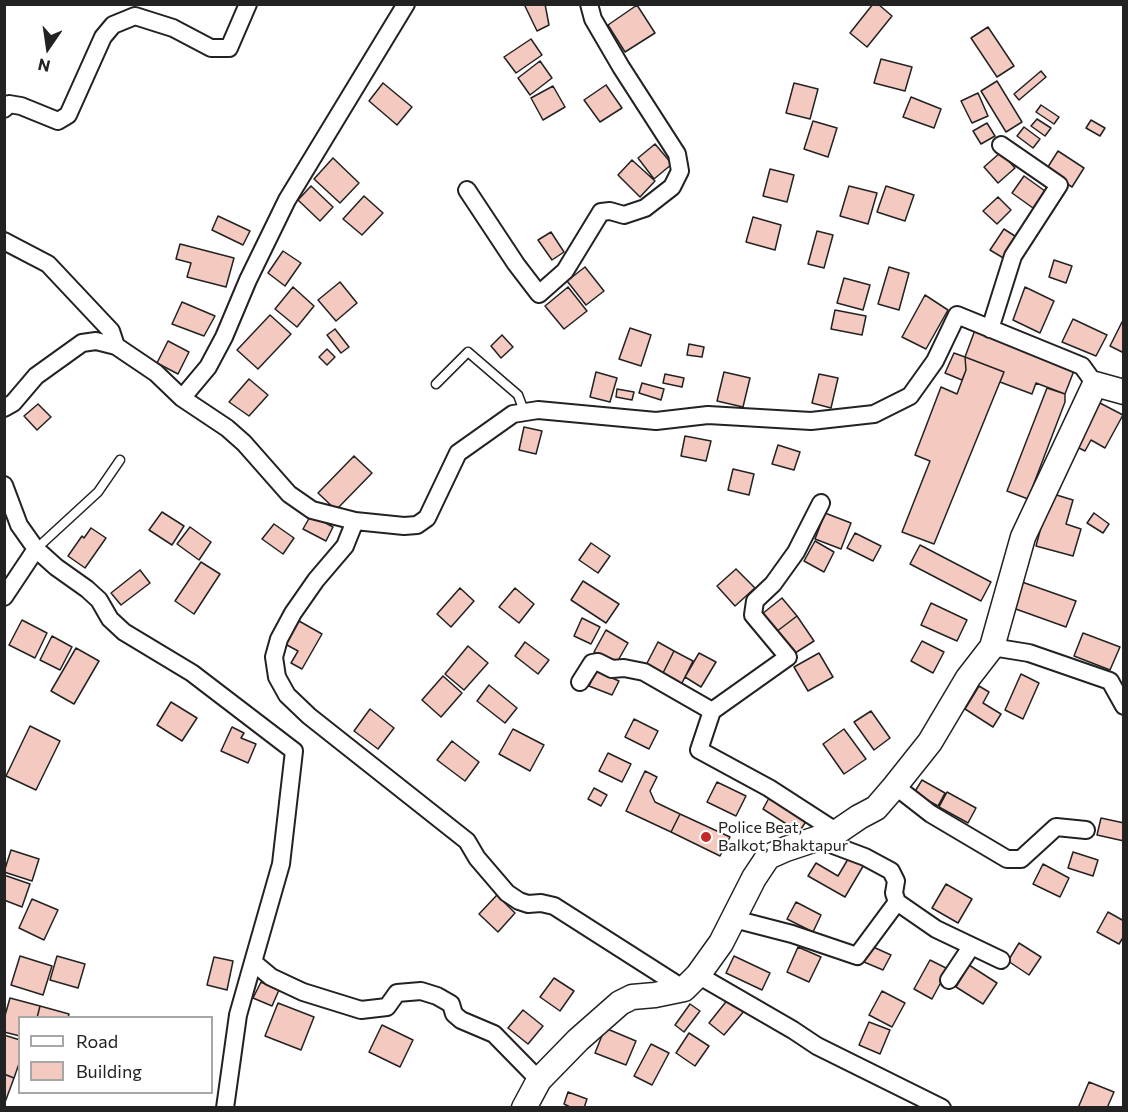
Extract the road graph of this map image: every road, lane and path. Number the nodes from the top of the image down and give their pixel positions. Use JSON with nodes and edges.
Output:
{"nodes":[{"id":1,"x":248,"y":4,"type":"edge"},
{"id":2,"x":406,"y":4,"type":"edge"},
{"id":3,"x":589,"y":4,"type":"edge"},
{"id":4,"x":4,"y":109,"type":"edge"},
{"id":5,"x":1001,"y":145,"type":"dead end"},
{"id":6,"x":467,"y":190,"type":"dead end"},
{"id":7,"x":4,"y":241,"type":"edge"},
{"id":8,"x":990,"y":329,"type":"junction"},
{"id":9,"x":116,"y":346,"type":"junction"},
{"id":10,"x":436,"y":384,"type":"dead end"},
{"id":11,"x":1095,"y":384,"type":"junction"},
{"id":12,"x":1124,"y":392,"type":"edge"},
{"id":13,"x":183,"y":398,"type":"junction"},
{"id":14,"x":4,"y":408,"type":"edge"},
{"id":15,"x":524,"y":411,"type":"junction"},
{"id":16,"x":120,"y":460,"type":"dead end"},
{"id":17,"x":4,"y":485,"type":"edge"},
{"id":18,"x":820,"y":503,"type":"dead end"},
{"id":19,"x":354,"y":521,"type":"junction"},
{"id":20,"x":36,"y":549,"type":"junction"},
{"id":21,"x":4,"y":597,"type":"edge"},
{"id":22,"x":992,"y":647,"type":"junction"},
{"id":23,"x":580,"y":682,"type":"dead end"},
{"id":24,"x":1124,"y":706,"type":"edge"},
{"id":25,"x":712,"y":711,"type":"junction"},
{"id":26,"x":895,"y":786,"type":"junction"},
{"id":27,"x":1086,"y":830,"type":"dead end"},
{"id":28,"x":827,"y":836,"type":"junction"},
{"id":29,"x":897,"y":902,"type":"junction"},
{"id":30,"x":734,"y":919,"type":"junction"},
{"id":31,"x":971,"y":947,"type":"junction"},
{"id":32,"x":1000,"y":960,"type":"dead end"},
{"id":33,"x":253,"y":962,"type":"junction"},
{"id":34,"x":949,"y":980,"type":"dead end"},
{"id":35,"x":691,"y":982,"type":"junction"},
{"id":36,"x":539,"y":1080,"type":"junction"},
{"id":37,"x":225,"y":1107,"type":"edge"},
{"id":38,"x":524,"y":1107,"type":"edge"},
{"id":39,"x":942,"y":1107,"type":"edge"}],
"edges":[{"from":1,"to":4,"type":"street"},
{"from":2,"to":13,"type":"street"},
{"from":3,"to":6,"type":"street"},
{"from":5,"to":8,"type":"street"},
{"from":7,"to":9,"type":"street"},
{"from":8,"to":11,"type":"street"},
{"from":8,"to":15,"type":"street"},
{"from":9,"to":13,"type":"street"},
{"from":9,"to":14,"type":"street"},
{"from":10,"to":15,"type":"lane"},
{"from":11,"to":12,"type":"street"},
{"from":11,"to":22,"type":"street"},
{"from":13,"to":19,"type":"street"},
{"from":15,"to":19,"type":"street"},
{"from":16,"to":20,"type":"lane"},
{"from":17,"to":20,"type":"street"},
{"from":18,"to":25,"type":"street"},
{"from":19,"to":35,"type":"street"},
{"from":20,"to":21,"type":"street"},
{"from":20,"to":33,"type":"street"},
{"from":22,"to":24,"type":"street"},
{"from":22,"to":26,"type":"street"},
{"from":23,"to":25,"type":"street"},
{"from":25,"to":28,"type":"street"},
{"from":26,"to":27,"type":"street"},
{"from":26,"to":28,"type":"street"},
{"from":28,"to":29,"type":"street"},
{"from":28,"to":30,"type":"street"},
{"from":29,"to":30,"type":"street"},
{"from":29,"to":31,"type":"street"},
{"from":30,"to":35,"type":"street"},
{"from":31,"to":32,"type":"street"},
{"from":31,"to":34,"type":"street"},
{"from":33,"to":36,"type":"street"},
{"from":33,"to":37,"type":"street"},
{"from":35,"to":36,"type":"street"},
{"from":35,"to":39,"type":"street"},
{"from":36,"to":38,"type":"street"}]}
